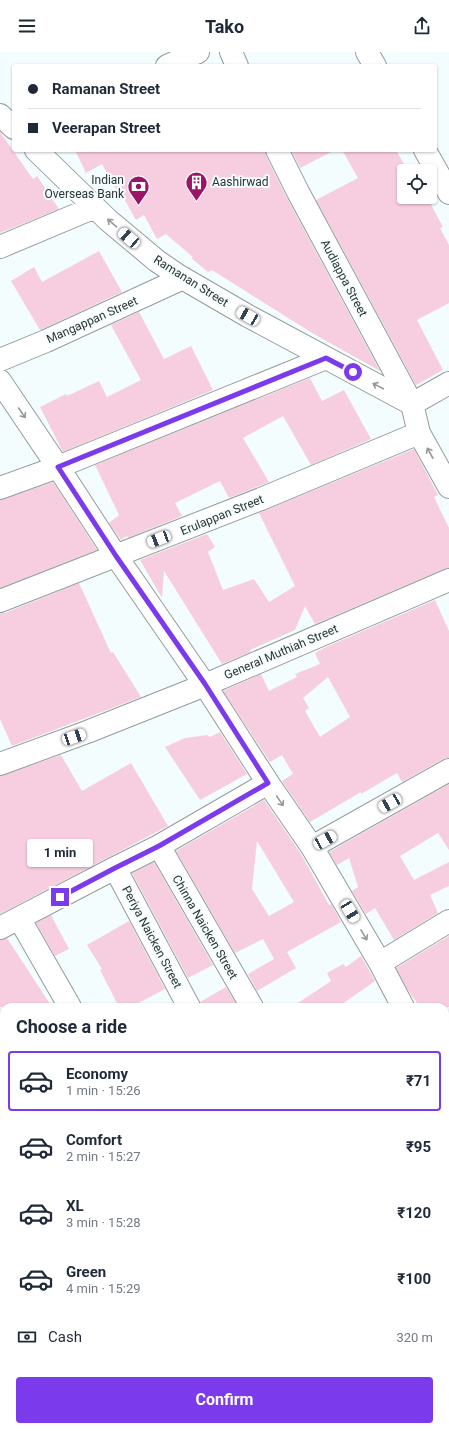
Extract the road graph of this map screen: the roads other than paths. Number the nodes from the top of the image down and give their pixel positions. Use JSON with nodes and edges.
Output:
{"nodes":[{"id":1,"x":198,"y":52,"type":"edge"},
{"id":2,"x":231,"y":52,"type":"edge"},
{"id":3,"x":367,"y":52,"type":"edge"},
{"id":4,"x":171,"y":64,"type":"edge"},
{"id":5,"x":236,"y":64,"type":"edge"},
{"id":6,"x":375,"y":64,"type":"edge"},
{"id":7,"x":0,"y":115,"type":"edge"},
{"id":8,"x":12,"y":126,"type":"edge"},
{"id":9,"x":38,"y":152,"type":"edge"},
{"id":10,"x":278,"y":152,"type":"edge"},
{"id":11,"x":426,"y":152,"type":"edge"},
{"id":12,"x":449,"y":193,"type":"edge"},
{"id":13,"x":95,"y":207,"type":"junction"},
{"id":14,"x":0,"y":247,"type":"edge"},
{"id":15,"x":183,"y":278,"type":"junction"},
{"id":16,"x":326,"y":358,"type":"junction"},
{"id":17,"x":0,"y":360,"type":"edge"},
{"id":18,"x":0,"y":380,"type":"edge"},
{"id":19,"x":449,"y":383,"type":"edge"},
{"id":20,"x":412,"y":404,"type":"junction"},
{"id":21,"x":419,"y":434,"type":"junction"},
{"id":22,"x":58,"y":467,"type":"junction"},
{"id":23,"x":449,"y":487,"type":"edge"},
{"id":24,"x":0,"y":488,"type":"edge"},
{"id":25,"x":116,"y":556,"type":"junction"},
{"id":26,"x":449,"y":580,"type":"edge"},
{"id":27,"x":0,"y":601,"type":"edge"},
{"id":28,"x":205,"y":684,"type":"junction"},
{"id":29,"x":0,"y":764,"type":"edge"},
{"id":30,"x":449,"y":770,"type":"edge"},
{"id":31,"x":268,"y":783,"type":"junction"},
{"id":32,"x":159,"y":846,"type":"junction"},
{"id":33,"x":312,"y":847,"type":"junction"},
{"id":34,"x":115,"y":868,"type":"junction"},
{"id":35,"x":19,"y":918,"type":"junction"},
{"id":36,"x":449,"y":921,"type":"edge"},
{"id":37,"x":0,"y":928,"type":"edge"},
{"id":38,"x":380,"y":962,"type":"junction"},
{"id":39,"x":68,"y":1003,"type":"edge"},
{"id":40,"x":187,"y":1003,"type":"edge"},
{"id":41,"x":250,"y":1003,"type":"edge"},
{"id":42,"x":400,"y":1003,"type":"edge"}],
"edges":[{"from":1,"to":4,"type":"street"},
{"from":2,"to":5,"type":"street"},
{"from":3,"to":6,"type":"street"},
{"from":7,"to":8,"type":"street"},
{"from":9,"to":13,"type":"street","name":"Ramanan Street"},
{"from":10,"to":20,"type":"street","name":"Audiappa Street"},
{"from":11,"to":12,"type":"street"},
{"from":13,"to":14,"type":"street"},
{"from":15,"to":13,"type":"street","name":"Ramanan Street","one_way":true},
{"from":15,"to":16,"type":"street","name":"Ramanan Street"},
{"from":15,"to":17,"type":"street","name":"Mangappan Street"},
{"from":20,"to":16,"type":"street","name":"Ramanan Street","one_way":true},
{"from":16,"to":22,"type":"street"},
{"from":18,"to":22,"type":"street","one_way":true},
{"from":19,"to":20,"type":"street"},
{"from":20,"to":21,"type":"street","name":"Audiappa Street"},
{"from":23,"to":21,"type":"street","name":"Audiappa Street","one_way":true},
{"from":21,"to":25,"type":"street","name":"Erulappan Street"},
{"from":22,"to":24,"type":"street"},
{"from":22,"to":25,"type":"street"},
{"from":25,"to":27,"type":"street","name":"Erulappan Street"},
{"from":25,"to":28,"type":"street"},
{"from":26,"to":28,"type":"street","name":"General Muthiah Street"},
{"from":28,"to":29,"type":"street","name":"General Muthiah Street"},
{"from":28,"to":31,"type":"street"},
{"from":30,"to":33,"type":"street"},
{"from":31,"to":32,"type":"street"},
{"from":31,"to":33,"type":"street","one_way":true},
{"from":32,"to":34,"type":"street"},
{"from":32,"to":41,"type":"street","name":"Chinna Naicken Street"},
{"from":33,"to":38,"type":"street","one_way":true},
{"from":34,"to":35,"type":"street"},
{"from":34,"to":40,"type":"street","name":"Periya Naicken Street"},
{"from":35,"to":37,"type":"street"},
{"from":35,"to":39,"type":"street"},
{"from":36,"to":38,"type":"street"},
{"from":38,"to":42,"type":"street"}]}
